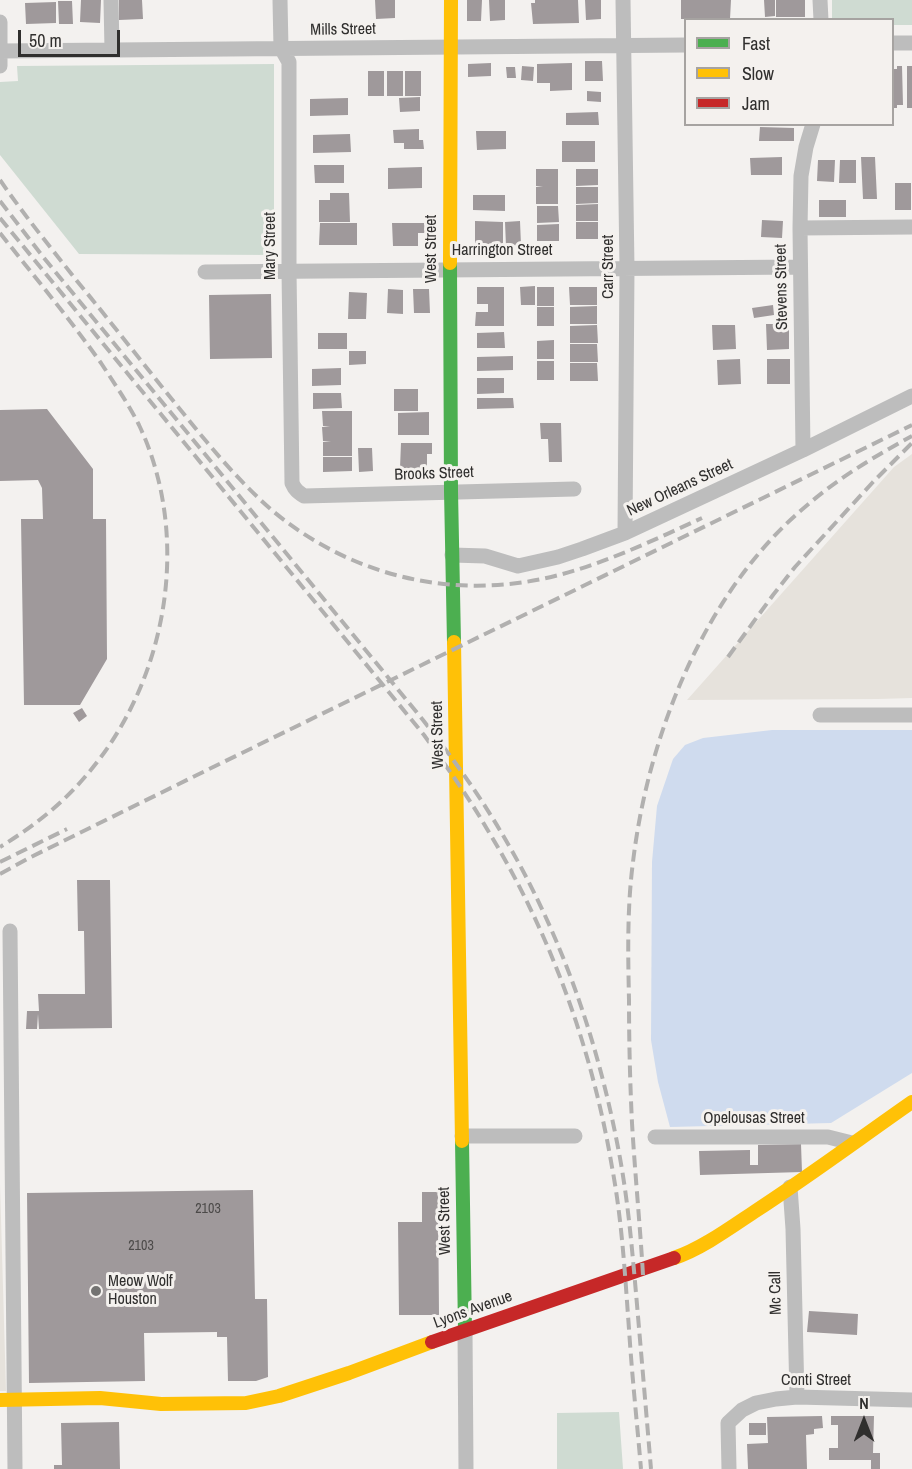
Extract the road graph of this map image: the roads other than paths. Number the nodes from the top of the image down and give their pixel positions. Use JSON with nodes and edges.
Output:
{"nodes":[{"id":1,"x":111,"y":0,"type":"edge"},
{"id":2,"x":280,"y":0,"type":"edge"},
{"id":3,"x":451,"y":0,"type":"edge"},
{"id":4,"x":623,"y":0,"type":"edge"},
{"id":5,"x":820,"y":0,"type":"edge"},
{"id":6,"x":821,"y":18,"type":"edge"},
{"id":7,"x":0,"y":22,"type":"edge"},
{"id":8,"x":894,"y":43,"type":"edge"},
{"id":9,"x":912,"y":43,"type":"edge"},
{"id":10,"x":623,"y":45,"type":"junction"},
{"id":11,"x":684,"y":45,"type":"edge"},
{"id":12,"x":450,"y":47,"type":"junction"},
{"id":13,"x":281,"y":48,"type":"junction"},
{"id":14,"x":112,"y":50,"type":"junction"},
{"id":15,"x":0,"y":51,"type":"edge"},
{"id":16,"x":0,"y":66,"type":"edge"},
{"id":17,"x":812,"y":126,"type":"edge"},
{"id":18,"x":912,"y":227,"type":"edge"},
{"id":19,"x":800,"y":228,"type":"junction"},
{"id":20,"x":800,"y":267,"type":"junction"},
{"id":21,"x":627,"y":268,"type":"junction"},
{"id":22,"x":450,"y":270,"type":"junction"},
{"id":23,"x":289,"y":271,"type":"junction"},
{"id":24,"x":205,"y":272,"type":"dead end"},
{"id":25,"x":912,"y":396,"type":"edge"},
{"id":26,"x":803,"y":450,"type":"junction"},
{"id":27,"x":574,"y":489,"type":"dead end"},
{"id":28,"x":451,"y":491,"type":"junction"},
{"id":29,"x":297,"y":492,"type":"joint"},
{"id":30,"x":625,"y":533,"type":"junction"},
{"id":31,"x":452,"y":555,"type":"junction"},
{"id":32,"x":820,"y":715,"type":"dead end"},
{"id":33,"x":912,"y":715,"type":"edge"},
{"id":34,"x":10,"y":931,"type":"dead end"},
{"id":35,"x":912,"y":1102,"type":"edge"},
{"id":36,"x":462,"y":1136,"type":"junction"},
{"id":37,"x":575,"y":1136,"type":"dead end"},
{"id":38,"x":656,"y":1137,"type":"dead end"},
{"id":39,"x":852,"y":1143,"type":"junction"},
{"id":40,"x":6,"y":1174,"type":"edge"},
{"id":41,"x":790,"y":1187,"type":"junction"},
{"id":42,"x":465,"y":1330,"type":"junction"},
{"id":43,"x":796,"y":1397,"type":"junction"},
{"id":44,"x":7,"y":1400,"type":"edge"},
{"id":45,"x":912,"y":1400,"type":"edge"},
{"id":46,"x":15,"y":1469,"type":"edge"},
{"id":47,"x":466,"y":1469,"type":"edge"},
{"id":48,"x":729,"y":1469,"type":"edge"}],
"edges":[{"from":1,"to":14,"type":"street"},
{"from":2,"to":13,"type":"street","name":"Mary Street"},
{"from":3,"to":12,"type":"street","name":"West Street"},
{"from":4,"to":10,"type":"street","name":"Carr Street"},
{"from":5,"to":6,"type":"street"},
{"from":7,"to":15,"type":"street"},
{"from":8,"to":9,"type":"street"},
{"from":10,"to":11,"type":"street","name":"Mills Street"},
{"from":10,"to":12,"type":"street","name":"Mills Street"},
{"from":10,"to":21,"type":"street","name":"Carr Street"},
{"from":12,"to":13,"type":"street","name":"Mills Street"},
{"from":12,"to":22,"type":"street","name":"West Street"},
{"from":13,"to":14,"type":"street","name":"Mills Street"},
{"from":13,"to":23,"type":"street","name":"Mary Street"},
{"from":14,"to":15,"type":"street","name":"Mills Street"},
{"from":15,"to":16,"type":"street"},
{"from":17,"to":19,"type":"street","name":"Stevens Street"},
{"from":18,"to":19,"type":"street"},
{"from":19,"to":20,"type":"street","name":"Stevens Street"},
{"from":20,"to":21,"type":"street","name":"Harrington Street"},
{"from":20,"to":26,"type":"street","name":"Stevens Street"},
{"from":21,"to":22,"type":"street","name":"Harrington Street"},
{"from":21,"to":30,"type":"street","name":"Carr Street"},
{"from":22,"to":23,"type":"street","name":"Harrington Street"},
{"from":22,"to":28,"type":"street","name":"West Street"},
{"from":23,"to":24,"type":"street","name":"Harrington Street"},
{"from":23,"to":29,"type":"street","name":"Mary Street"},
{"from":25,"to":26,"type":"street","name":"New Orleans Street"},
{"from":26,"to":30,"type":"street","name":"New Orleans Street"},
{"from":27,"to":28,"type":"street","name":"Brooks Street"},
{"from":28,"to":29,"type":"street","name":"Brooks Street"},
{"from":28,"to":31,"type":"street","name":"West Street"},
{"from":30,"to":31,"type":"street","name":"New Orleans Street"},
{"from":31,"to":36,"type":"street","name":"West Street"},
{"from":32,"to":33,"type":"street"},
{"from":34,"to":40,"type":"street"},
{"from":35,"to":39,"type":"street","name":"Lyons Avenue"},
{"from":36,"to":37,"type":"street"},
{"from":36,"to":42,"type":"street","name":"West Street"},
{"from":38,"to":39,"type":"street","name":"Opelousas Street"},
{"from":39,"to":41,"type":"street","name":"Lyons Avenue"},
{"from":40,"to":44,"type":"street"},
{"from":41,"to":42,"type":"street","name":"Lyons Avenue"},
{"from":41,"to":43,"type":"street","name":"Mc Call"},
{"from":42,"to":44,"type":"street","name":"Lyons Avenue"},
{"from":42,"to":47,"type":"street","name":"West Street"},
{"from":43,"to":45,"type":"street","name":"Conti Street"},
{"from":43,"to":48,"type":"street","name":"Conti Street"},
{"from":44,"to":46,"type":"street"}]}
